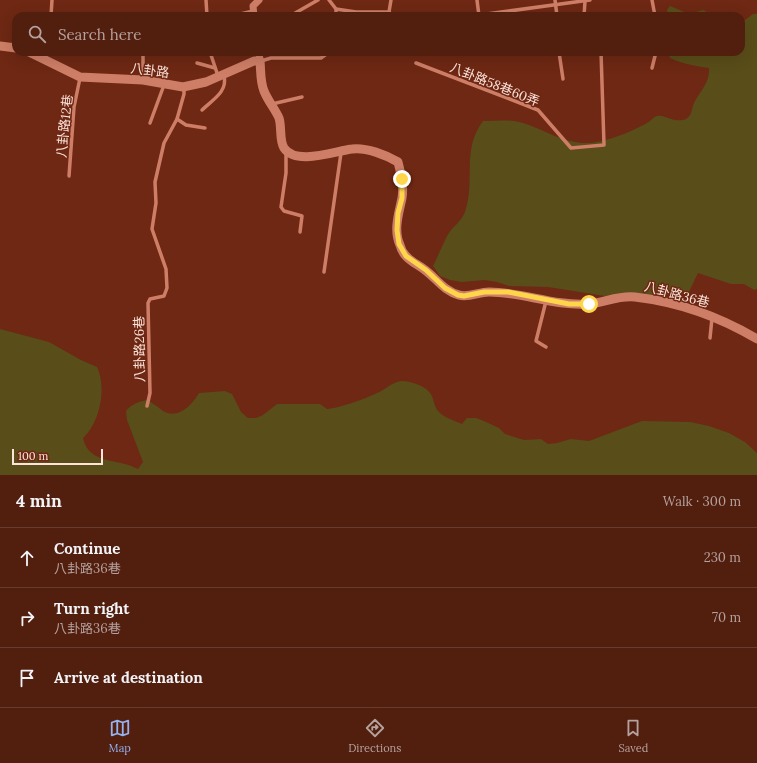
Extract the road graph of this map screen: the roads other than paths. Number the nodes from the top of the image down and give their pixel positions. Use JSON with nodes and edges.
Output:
{"nodes":[{"id":1,"x":52,"y":0,"type":"edge"},
{"id":2,"x":206,"y":0,"type":"edge"},
{"id":3,"x":259,"y":0,"type":"edge"},
{"id":4,"x":318,"y":0,"type":"edge"},
{"id":5,"x":329,"y":0,"type":"edge"},
{"id":6,"x":391,"y":0,"type":"edge"},
{"id":7,"x":477,"y":0,"type":"edge"},
{"id":8,"x":555,"y":0,"type":"edge"},
{"id":9,"x":590,"y":0,"type":"edge"},
{"id":10,"x":652,"y":0,"type":"edge"},
{"id":11,"x":585,"y":1,"type":"edge"},
{"id":12,"x":556,"y":6,"type":"junction"},
{"id":13,"x":336,"y":9,"type":"joint"},
{"id":14,"x":51,"y":12,"type":"edge"},
{"id":15,"x":207,"y":12,"type":"edge"},
{"id":16,"x":253,"y":12,"type":"edge"},
{"id":17,"x":297,"y":12,"type":"edge"},
{"id":18,"x":389,"y":12,"type":"joint"},
{"id":19,"x":478,"y":12,"type":"edge"},
{"id":20,"x":510,"y":12,"type":"edge"},
{"id":21,"x":557,"y":12,"type":"edge"},
{"id":22,"x":584,"y":12,"type":"edge"},
{"id":23,"x":654,"y":12,"type":"edge"},
{"id":24,"x":0,"y":46,"type":"edge"},
{"id":25,"x":12,"y":48,"type":"edge"},
{"id":26,"x":37,"y":56,"type":"edge"},
{"id":27,"x":143,"y":56,"type":"edge"},
{"id":28,"x":211,"y":56,"type":"edge"},
{"id":29,"x":260,"y":56,"type":"edge"},
{"id":30,"x":324,"y":56,"type":"edge"},
{"id":31,"x":560,"y":56,"type":"edge"},
{"id":32,"x":601,"y":56,"type":"edge"},
{"id":33,"x":655,"y":56,"type":"edge"},
{"id":34,"x":197,"y":63,"type":"dead end"},
{"id":35,"x":416,"y":63,"type":"dead end"},
{"id":36,"x":215,"y":68,"type":"junction"},
{"id":37,"x":652,"y":68,"type":"dead end"},
{"id":38,"x":221,"y":76,"type":"junction"},
{"id":39,"x":80,"y":77,"type":"junction"},
{"id":40,"x":563,"y":79,"type":"dead end"},
{"id":41,"x":143,"y":80,"type":"junction"},
{"id":42,"x":164,"y":85,"type":"junction"},
{"id":43,"x":183,"y":87,"type":"junction"},
{"id":44,"x":302,"y":97,"type":"dead end"},
{"id":45,"x":272,"y":104,"type":"junction"},
{"id":46,"x":202,"y":110,"type":"dead end"},
{"id":47,"x":178,"y":119,"type":"junction"},
{"id":48,"x":150,"y":122,"type":"dead end"},
{"id":49,"x":205,"y":128,"type":"dead end"},
{"id":50,"x":286,"y":150,"type":"junction"},
{"id":51,"x":341,"y":151,"type":"junction"},
{"id":52,"x":70,"y":176,"type":"dead end"},
{"id":53,"x":300,"y":232,"type":"dead end"},
{"id":54,"x":324,"y":272,"type":"dead end"},
{"id":55,"x":547,"y":300,"type":"junction"},
{"id":56,"x":712,"y":317,"type":"junction"},
{"id":57,"x":710,"y":338,"type":"dead end"},
{"id":58,"x":757,"y":339,"type":"edge"},
{"id":59,"x":546,"y":347,"type":"dead end"},
{"id":60,"x":147,"y":406,"type":"dead end"}],
"edges":[{"from":1,"to":14,"type":"lane"},
{"from":2,"to":15,"type":"lane"},
{"from":3,"to":16,"type":"street"},
{"from":4,"to":17,"type":"lane"},
{"from":5,"to":13,"type":"lane"},
{"from":6,"to":18,"type":"lane"},
{"from":7,"to":19,"type":"lane"},
{"from":8,"to":12,"type":"lane"},
{"from":9,"to":11,"type":"lane"},
{"from":10,"to":23,"type":"lane"},
{"from":11,"to":12,"type":"lane"},
{"from":11,"to":22,"type":"lane"},
{"from":12,"to":20,"type":"lane"},
{"from":12,"to":21,"type":"lane"},
{"from":13,"to":18,"type":"lane"},
{"from":24,"to":25,"type":"street"},
{"from":26,"to":39,"type":"street","name":"八卦路"},
{"from":27,"to":41,"type":"lane"},
{"from":28,"to":36,"type":"lane"},
{"from":29,"to":30,"type":"lane"},
{"from":29,"to":38,"type":"street","name":"八卦路"},
{"from":29,"to":45,"type":"street"},
{"from":31,"to":40,"type":"lane"},
{"from":32,"to":35,"type":"lane","name":"八卦路58巷60弄"},
{"from":33,"to":37,"type":"lane"},
{"from":34,"to":36,"type":"lane"},
{"from":36,"to":38,"type":"lane"},
{"from":38,"to":43,"type":"street","name":"八卦路"},
{"from":38,"to":46,"type":"lane"},
{"from":39,"to":41,"type":"street","name":"八卦路"},
{"from":39,"to":52,"type":"lane","name":"八卦路12巷"},
{"from":41,"to":42,"type":"street","name":"八卦路"},
{"from":42,"to":43,"type":"street","name":"八卦路"},
{"from":42,"to":48,"type":"lane"},
{"from":43,"to":47,"type":"lane","name":"八卦路26巷"},
{"from":44,"to":45,"type":"lane"},
{"from":45,"to":50,"type":"street"},
{"from":47,"to":49,"type":"lane"},
{"from":47,"to":60,"type":"lane","name":"八卦路26巷"},
{"from":50,"to":51,"type":"street","name":"八卦路36巷"},
{"from":50,"to":53,"type":"lane"},
{"from":51,"to":54,"type":"lane"},
{"from":51,"to":55,"type":"street","name":"八卦路36巷"},
{"from":55,"to":56,"type":"street","name":"八卦路36巷"},
{"from":55,"to":59,"type":"lane"},
{"from":56,"to":57,"type":"lane"},
{"from":56,"to":58,"type":"street","name":"八卦路36巷"}]}
